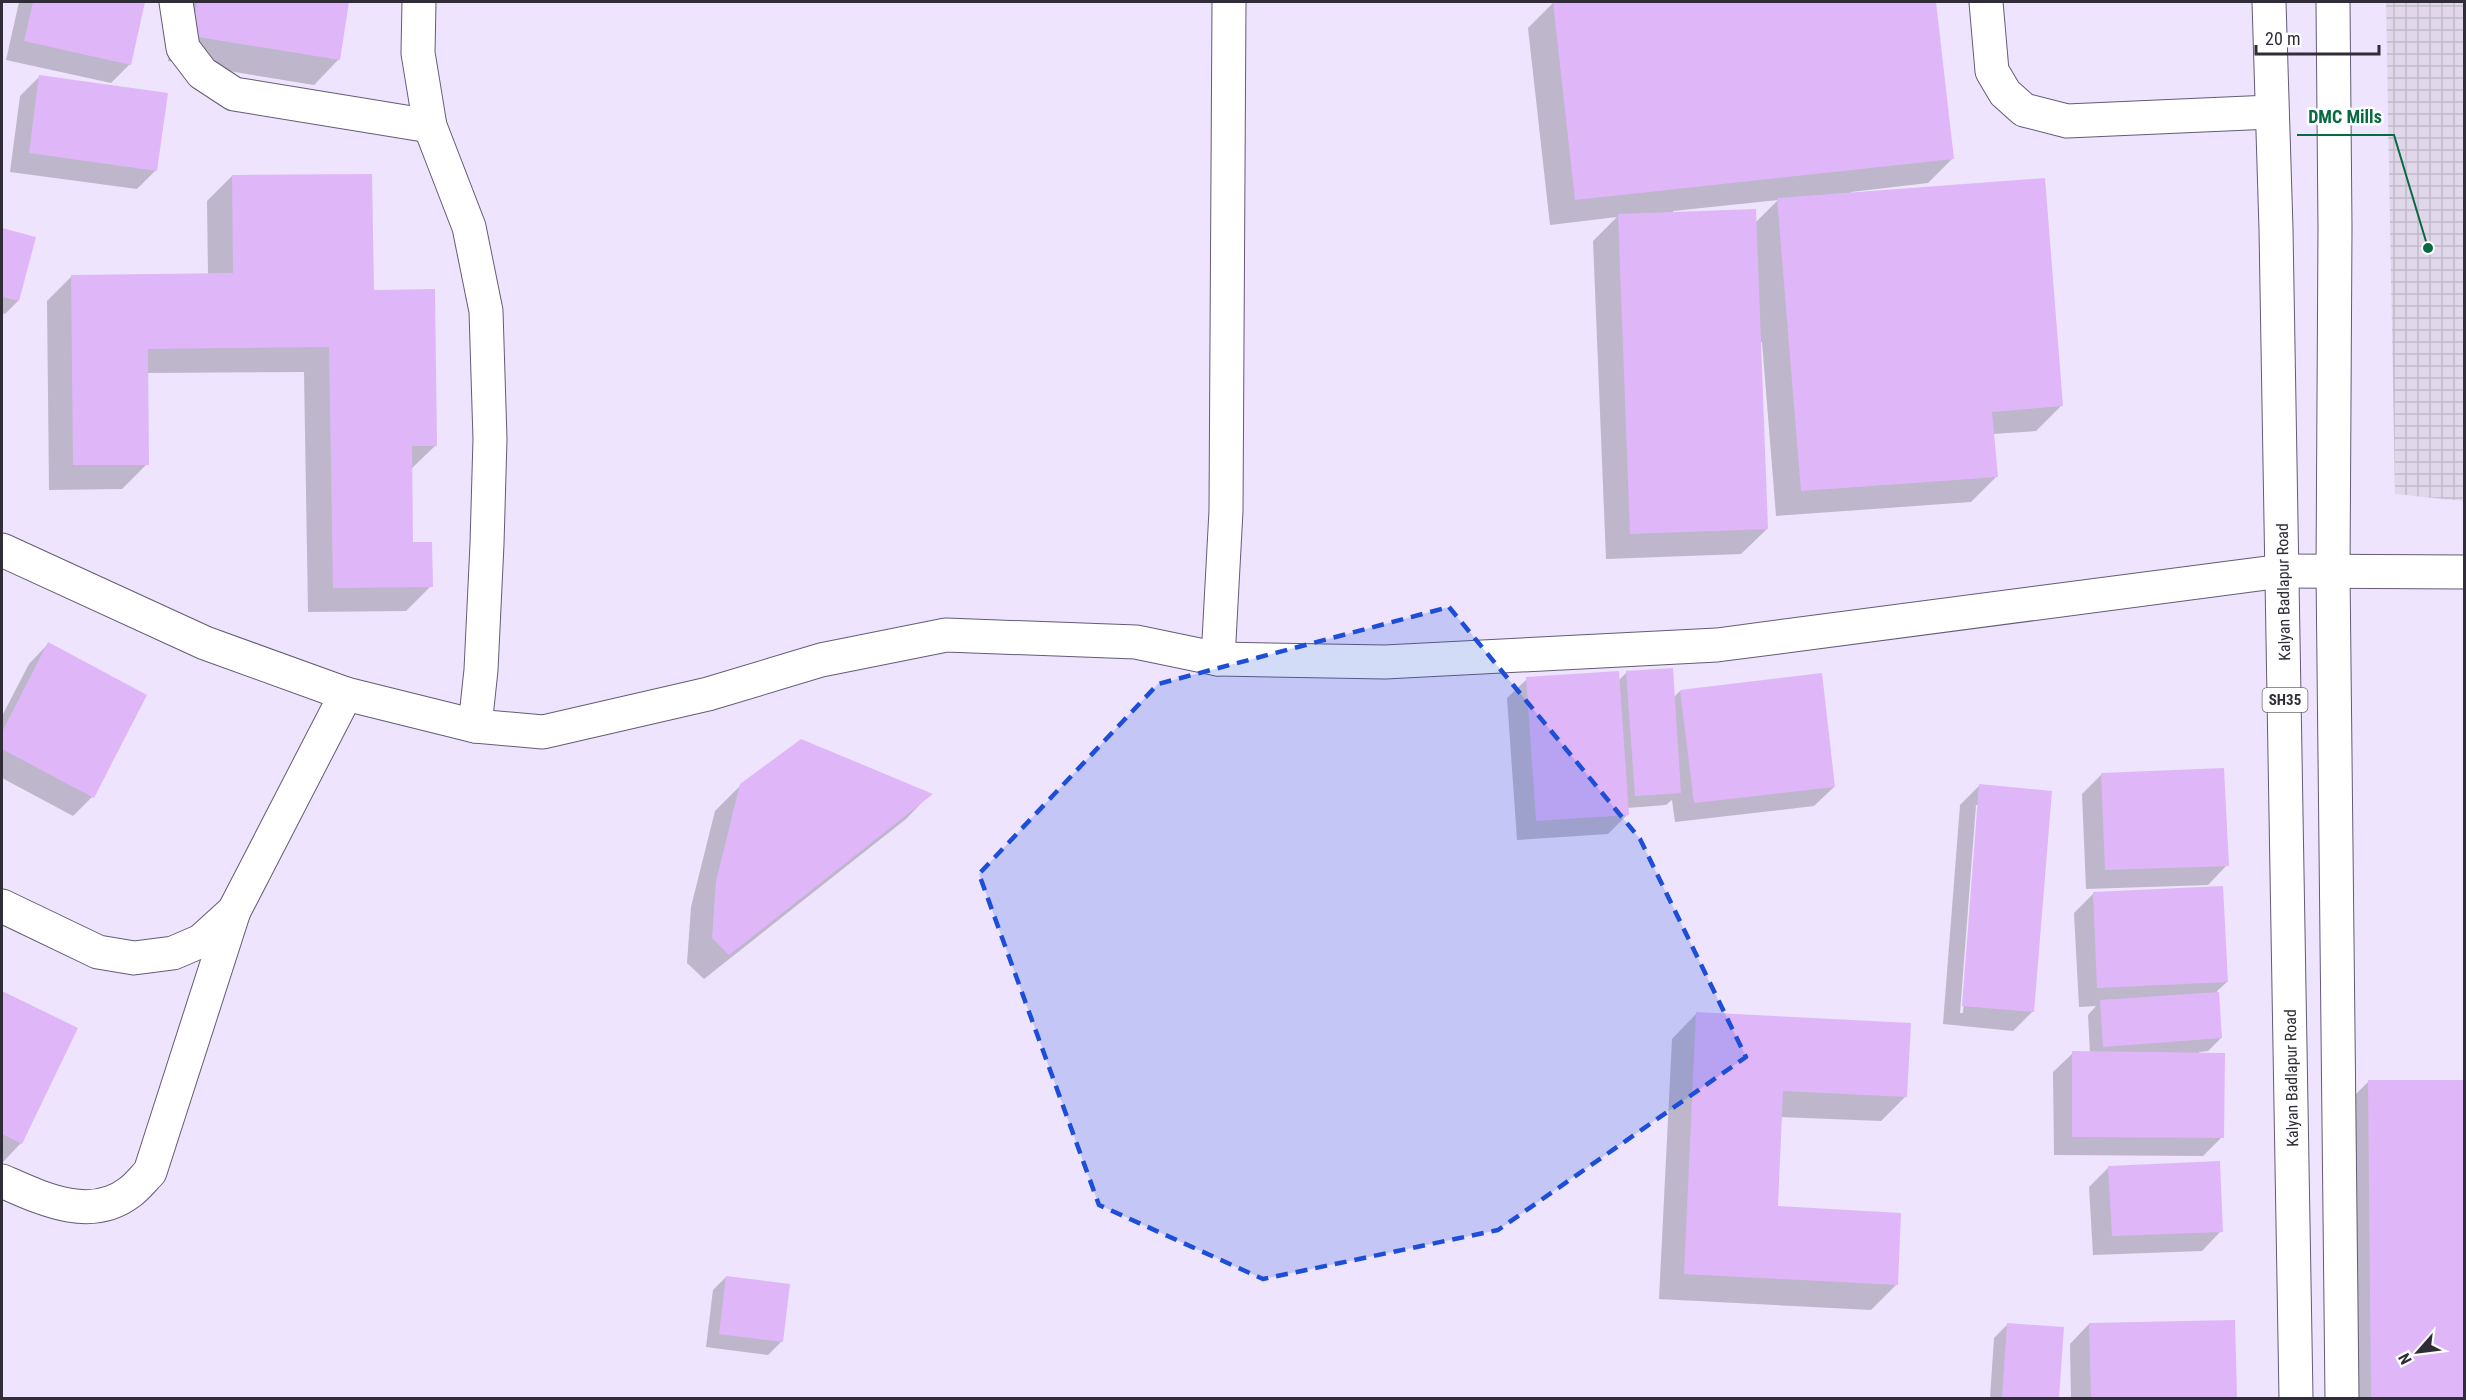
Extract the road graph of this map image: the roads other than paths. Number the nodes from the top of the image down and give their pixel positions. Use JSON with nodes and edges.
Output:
{"nodes":[{"id":1,"x":176,"y":2,"type":"edge"},
{"id":2,"x":419,"y":2,"type":"edge"},
{"id":3,"x":1229,"y":2,"type":"edge"},
{"id":4,"x":1986,"y":2,"type":"edge"},
{"id":5,"x":2269,"y":2,"type":"edge"},
{"id":6,"x":2332,"y":2,"type":"edge"},
{"id":7,"x":2271,"y":112,"type":"junction"},
{"id":8,"x":430,"y":126,"type":"junction"},
{"id":9,"x":2,"y":550,"type":"edge"},
{"id":10,"x":2282,"y":572,"type":"junction"},
{"id":11,"x":2333,"y":572,"type":"junction"},
{"id":12,"x":2464,"y":572,"type":"edge"},
{"id":13,"x":1218,"y":659,"type":"junction"},
{"id":14,"x":346,"y":694,"type":"junction"},
{"id":15,"x":475,"y":726,"type":"junction"},
{"id":16,"x":2,"y":906,"type":"edge"},
{"id":17,"x":234,"y":911,"type":"junction"},
{"id":18,"x":2,"y":1181,"type":"edge"},
{"id":19,"x":2296,"y":1398,"type":"edge"},
{"id":20,"x":2342,"y":1398,"type":"edge"}],
"edges":[{"from":1,"to":8,"type":"street"},
{"from":2,"to":8,"type":"street"},
{"from":3,"to":13,"type":"street"},
{"from":4,"to":7,"type":"street"},
{"from":5,"to":7,"type":"street","name":"Kalyan Badlapur Road","number":"SH35"},
{"from":6,"to":11,"type":"street"},
{"from":7,"to":10,"type":"street","name":"Kalyan Badlapur Road","number":"SH35"},
{"from":8,"to":15,"type":"street"},
{"from":9,"to":14,"type":"street"},
{"from":10,"to":11,"type":"street"},
{"from":10,"to":13,"type":"street"},
{"from":10,"to":19,"type":"street","name":"Kalyan Badlapur Road","number":"SH35"},
{"from":11,"to":12,"type":"street"},
{"from":11,"to":20,"type":"street"},
{"from":13,"to":15,"type":"street"},
{"from":14,"to":15,"type":"street"},
{"from":14,"to":17,"type":"street"},
{"from":16,"to":17,"type":"street"},
{"from":17,"to":18,"type":"street"}]}
